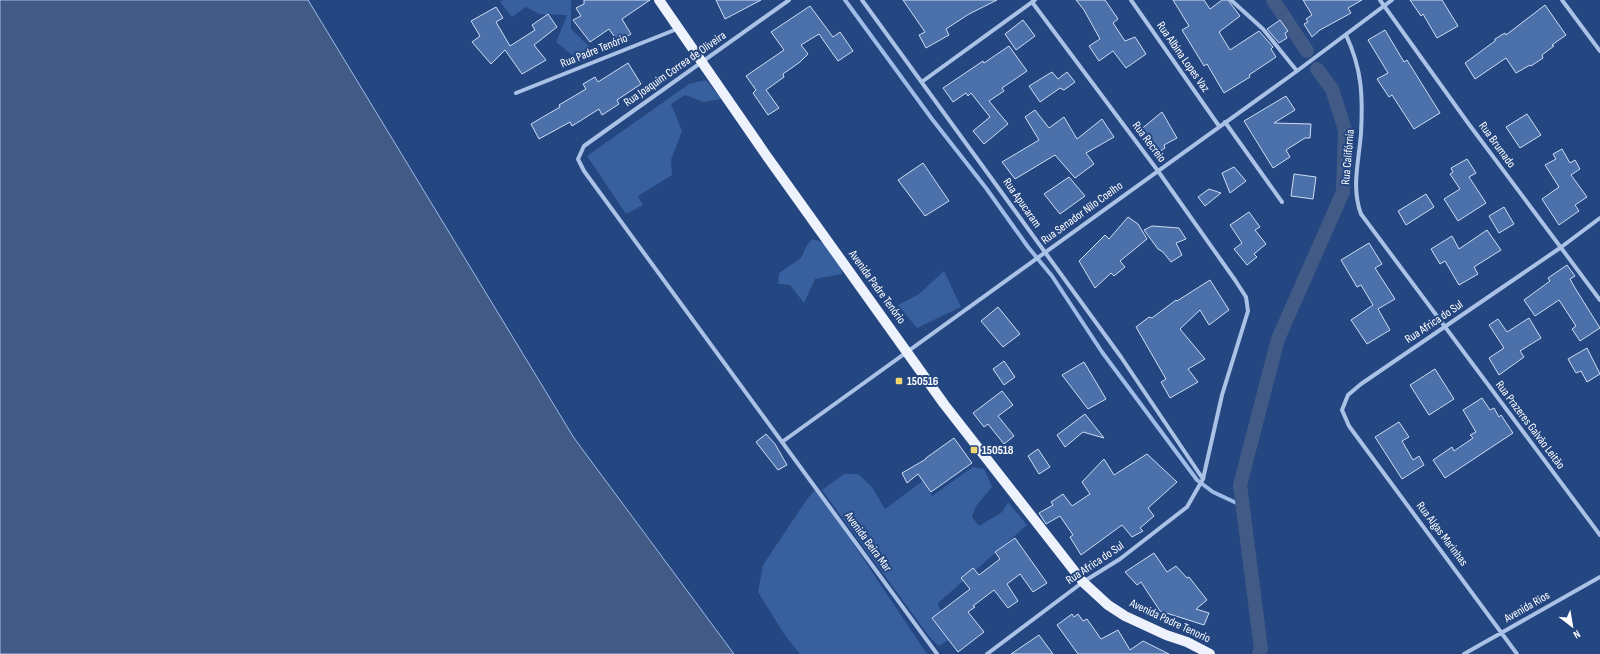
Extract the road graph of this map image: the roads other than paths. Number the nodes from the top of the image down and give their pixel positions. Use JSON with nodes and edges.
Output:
{"nodes":[{"id":1,"x":659,"y":0,"type":"edge"},
{"id":2,"x":789,"y":0,"type":"edge"},
{"id":3,"x":862,"y":0,"type":"edge"},
{"id":4,"x":1131,"y":0,"type":"edge"},
{"id":5,"x":1231,"y":0,"type":"edge"},
{"id":6,"x":1380,"y":0,"type":"edge"},
{"id":7,"x":1392,"y":0,"type":"edge"},
{"id":8,"x":1562,"y":0,"type":"edge"},
{"id":9,"x":1033,"y":1,"type":"edge"},
{"id":10,"x":1385,"y":6,"type":"junction"},
{"id":11,"x":680,"y":28,"type":"junction"},
{"id":12,"x":1346,"y":35,"type":"junction"},
{"id":13,"x":1600,"y":51,"type":"edge"},
{"id":14,"x":704,"y":62,"type":"junction"},
{"id":15,"x":1297,"y":71,"type":"junction"},
{"id":16,"x":923,"y":81,"type":"junction"},
{"id":17,"x":516,"y":93,"type":"dead end"},
{"id":18,"x":1225,"y":122,"type":"junction"},
{"id":19,"x":1219,"y":126,"type":"junction"},
{"id":20,"x":578,"y":159,"type":"joint"},
{"id":21,"x":1158,"y":171,"type":"junction"},
{"id":22,"x":1282,"y":202,"type":"dead end"},
{"id":23,"x":1600,"y":218,"type":"edge"},
{"id":24,"x":1560,"y":248,"type":"junction"},
{"id":25,"x":1044,"y":253,"type":"junction"},
{"id":26,"x":1246,"y":296,"type":"joint"},
{"id":27,"x":1600,"y":300,"type":"edge"},
{"id":28,"x":1444,"y":328,"type":"junction"},
{"id":29,"x":907,"y":351,"type":"junction"},
{"id":30,"x":1349,"y":426,"type":"joint"},
{"id":31,"x":782,"y":442,"type":"junction"},
{"id":32,"x":1203,"y":479,"type":"junction"},
{"id":33,"x":1600,"y":535,"type":"edge"},
{"id":34,"x":1600,"y":576,"type":"edge"},
{"id":35,"x":1083,"y":582,"type":"junction"},
{"id":36,"x":1502,"y":632,"type":"junction"},
{"id":37,"x":937,"y":654,"type":"edge"},
{"id":38,"x":987,"y":654,"type":"edge"},
{"id":39,"x":1210,"y":654,"type":"edge"},
{"id":40,"x":1464,"y":654,"type":"edge"},
{"id":41,"x":1517,"y":654,"type":"edge"}],
"edges":[{"from":1,"to":11,"type":"main road","name":"Avenida Padre Tenório"},
{"from":2,"to":14,"type":"street","name":"Rua Joaquim Correa de Oliveira"},
{"from":3,"to":16,"type":"street","name":"Rua Apucaram"},
{"from":4,"to":19,"type":"street","name":"Rua Albina Lopes Vaz"},
{"from":5,"to":15,"type":"street"},
{"from":6,"to":10,"type":"street","name":"Rua Brumado"},
{"from":7,"to":10,"type":"street","name":"Rua Senador Nilo Coelho"},
{"from":8,"to":13,"type":"street"},
{"from":9,"to":16,"type":"street"},
{"from":9,"to":21,"type":"street","name":"Rua Recreio"},
{"from":10,"to":12,"type":"street","name":"Rua Senador Nilo Coelho"},
{"from":10,"to":24,"type":"street","name":"Rua Brumado"},
{"from":11,"to":14,"type":"main road","name":"Avenida Padre Tenório"},
{"from":11,"to":17,"type":"street","name":"Rua Padre Tenório"},
{"from":12,"to":15,"type":"street","name":"Rua Senador Nilo Coelho"},
{"from":12,"to":28,"type":"street","name":"Rua Califórnia"},
{"from":14,"to":20,"type":"street","name":"Rua Joaquim Correa de Oliveira"},
{"from":14,"to":29,"type":"main road","name":"Avenida Padre Tenório"},
{"from":15,"to":18,"type":"street","name":"Rua Senador Nilo Coelho"},
{"from":16,"to":25,"type":"street","name":"Rua Apucaram"},
{"from":18,"to":19,"type":"street","name":"Rua Senador Nilo Coelho"},
{"from":18,"to":22,"type":"street"},
{"from":19,"to":21,"type":"street","name":"Rua Senador Nilo Coelho"},
{"from":20,"to":31,"type":"street","name":"Avenida Beira Mar"},
{"from":21,"to":25,"type":"street","name":"Rua Senador Nilo Coelho"},
{"from":21,"to":26,"type":"street","name":"Rua Recreio"},
{"from":23,"to":24,"type":"street"},
{"from":24,"to":27,"type":"street","name":"Rua Brumado"},
{"from":24,"to":28,"type":"street","name":"Rua Africa do Sul"},
{"from":25,"to":29,"type":"street","name":"Rua Senador Nilo Coelho"},
{"from":25,"to":32,"type":"street","name":"Rua Apucaram"},
{"from":26,"to":32,"type":"street","name":"Rua Africa do Sul"},
{"from":28,"to":30,"type":"street","name":"Rua Africa do Sul"},
{"from":28,"to":33,"type":"street","name":"Rua Prazeres Galvão Leitão"},
{"from":29,"to":31,"type":"street","name":"Rua Senador Nilo Coelho"},
{"from":29,"to":35,"type":"main road","name":"Avenida Padre Tenório"},
{"from":30,"to":36,"type":"street","name":"Rua Algas Marinhas"},
{"from":31,"to":37,"type":"street","name":"Avenida Beira Mar"},
{"from":32,"to":35,"type":"street","name":"Rua Africa do Sul"},
{"from":34,"to":36,"type":"street","name":"Avenida Rios"},
{"from":35,"to":38,"type":"street","name":"Rua Africa do Sul"},
{"from":35,"to":39,"type":"main road","name":"Avenida Padre Tenorio"},
{"from":36,"to":40,"type":"street","name":"Avenida Rios"},
{"from":36,"to":41,"type":"street","name":"Rua Algas Marinhas"}]}
